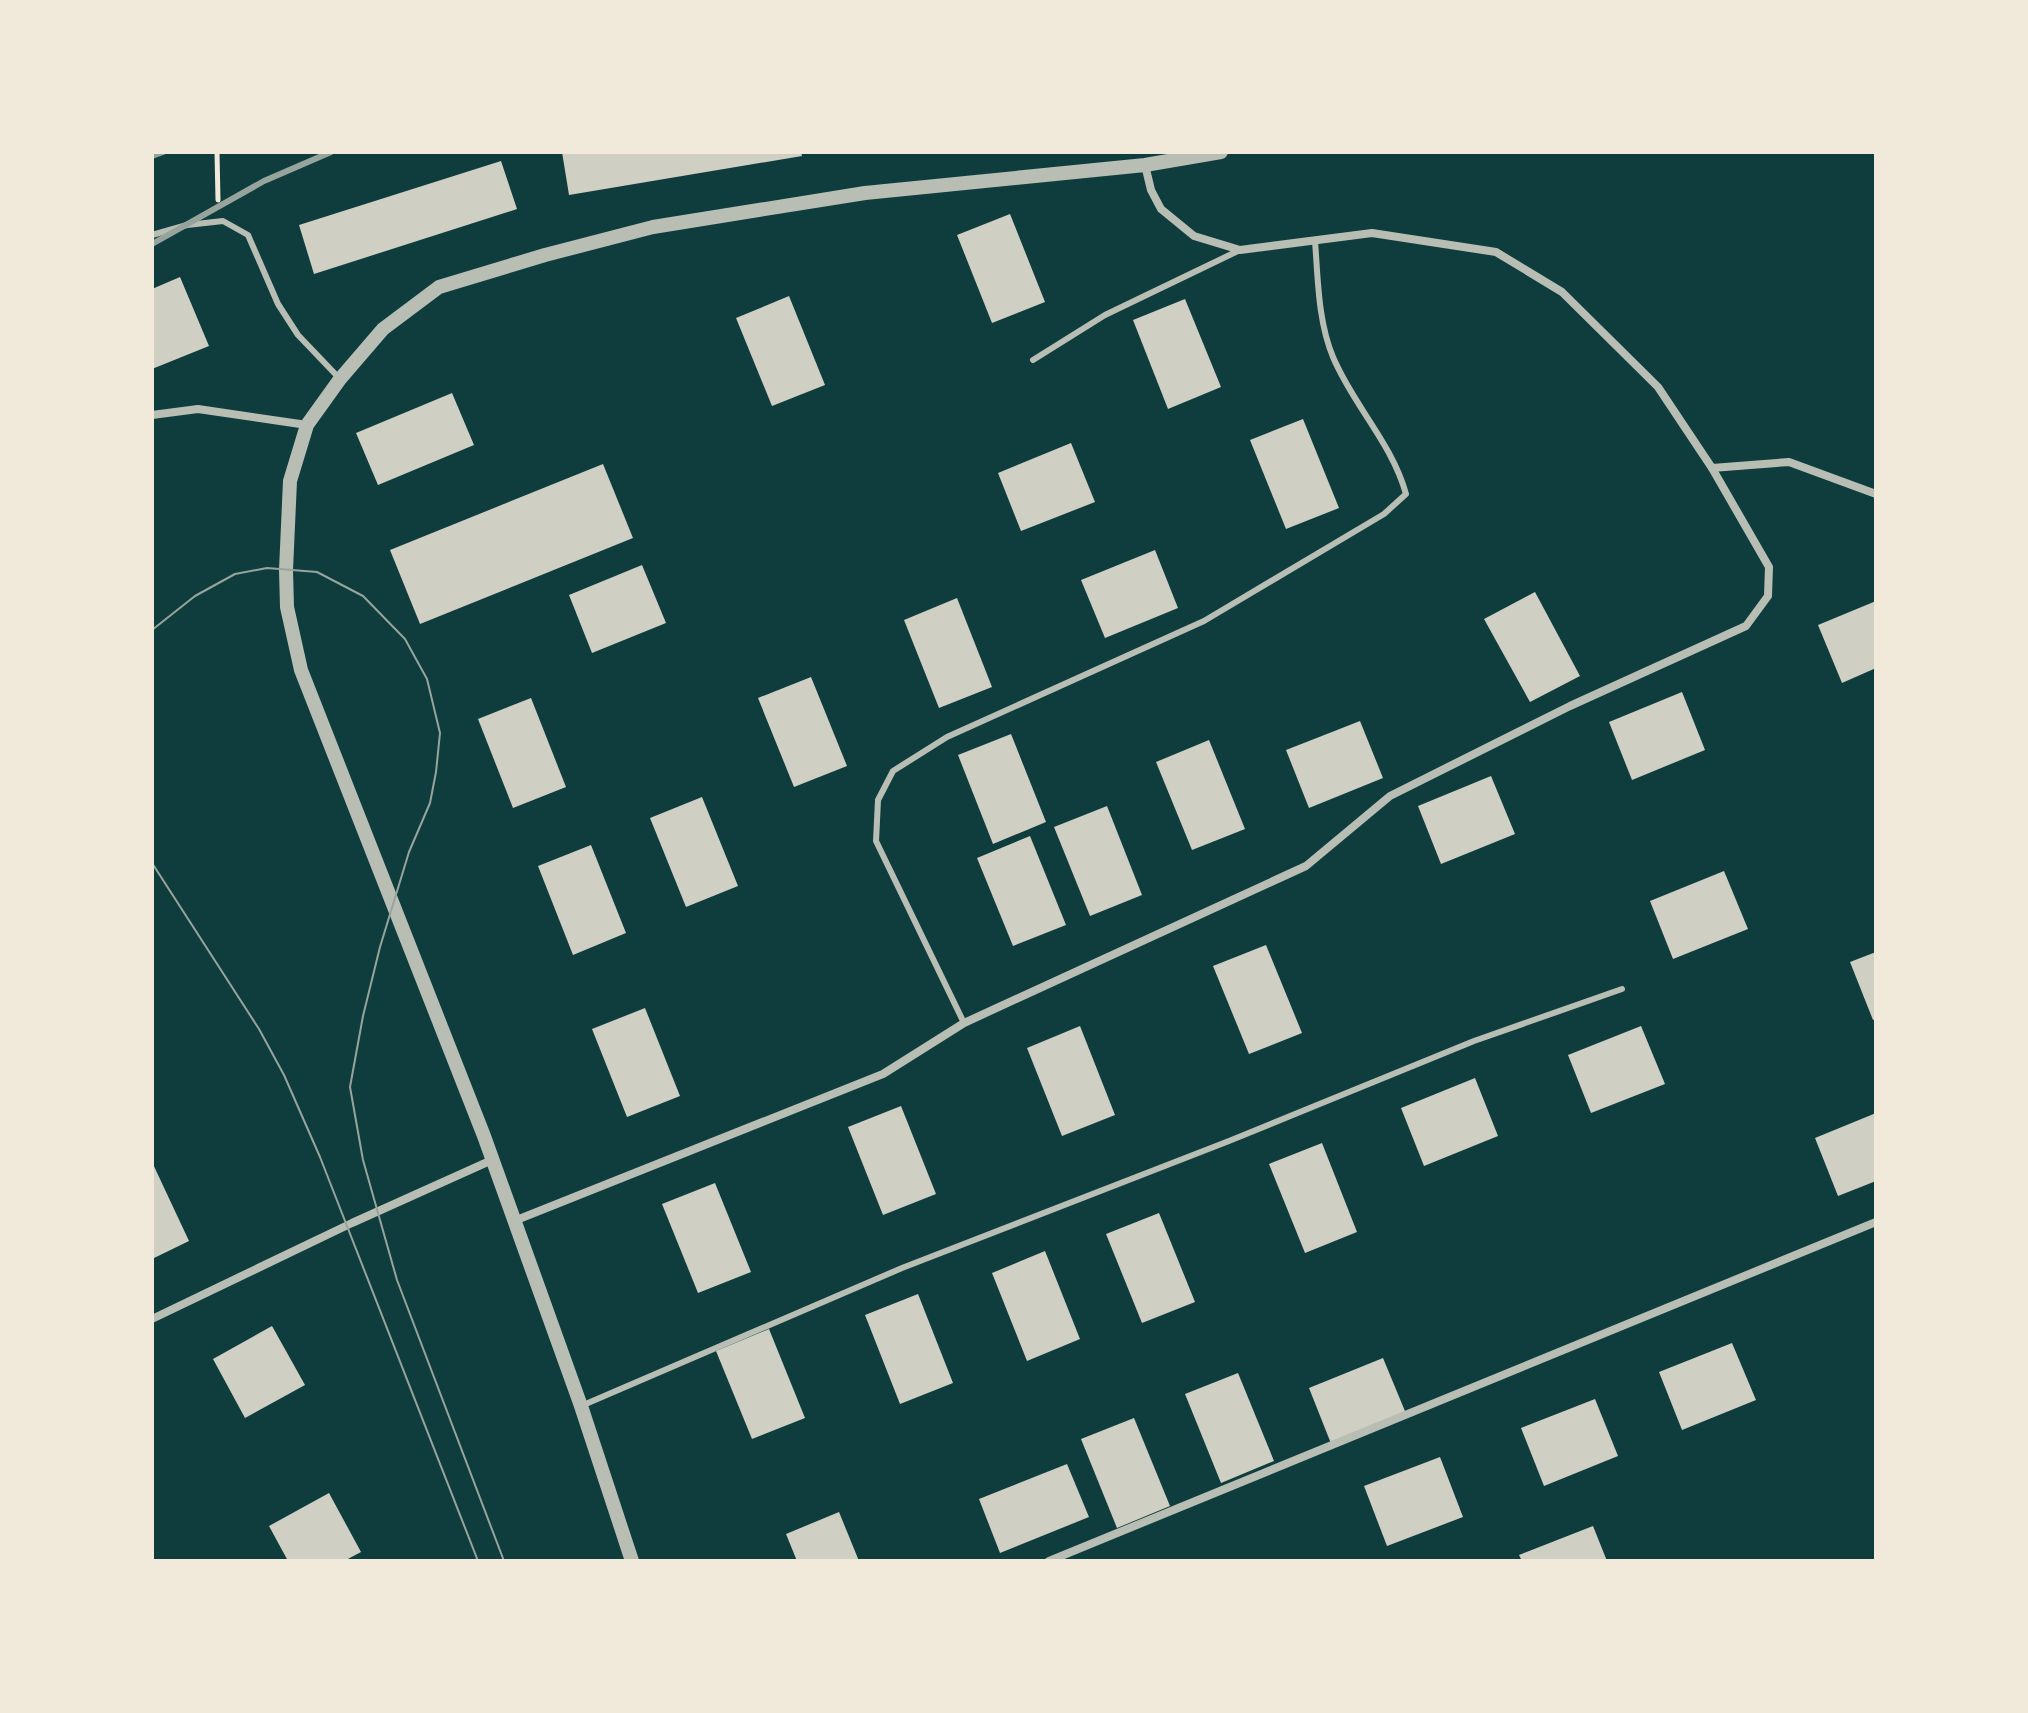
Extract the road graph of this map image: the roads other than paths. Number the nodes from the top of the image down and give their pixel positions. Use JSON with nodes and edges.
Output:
{"nodes":[{"id":1,"x":1221,"y":152,"type":"edge"},
{"id":2,"x":1145,"y":165,"type":"junction"},
{"id":3,"x":152,"y":235,"type":"edge"},
{"id":4,"x":1315,"y":241,"type":"junction"},
{"id":5,"x":1240,"y":250,"type":"junction"},
{"id":6,"x":1033,"y":360,"type":"dead end"},
{"id":7,"x":340,"y":379,"type":"junction"},
{"id":8,"x":152,"y":415,"type":"edge"},
{"id":9,"x":307,"y":425,"type":"junction"},
{"id":10,"x":1712,"y":468,"type":"junction"},
{"id":11,"x":1876,"y":494,"type":"edge"},
{"id":12,"x":1622,"y":989,"type":"dead end"},
{"id":13,"x":964,"y":1023,"type":"junction"},
{"id":14,"x":492,"y":1160,"type":"junction"},
{"id":15,"x":514,"y":1221,"type":"junction"},
{"id":16,"x":1876,"y":1222,"type":"edge"},
{"id":17,"x":152,"y":1319,"type":"edge"},
{"id":18,"x":581,"y":1406,"type":"junction"},
{"id":19,"x":632,"y":1561,"type":"edge"},
{"id":20,"x":1049,"y":1561,"type":"edge"}],
"edges":[{"from":1,"to":2,"type":"street"},
{"from":2,"to":5,"type":"street"},
{"from":2,"to":7,"type":"street"},
{"from":3,"to":7,"type":"lane"},
{"from":4,"to":5,"type":"street"},
{"from":4,"to":10,"type":"street"},
{"from":4,"to":13,"type":"lane"},
{"from":5,"to":6,"type":"lane"},
{"from":7,"to":9,"type":"street"},
{"from":8,"to":9,"type":"street"},
{"from":9,"to":14,"type":"street"},
{"from":10,"to":11,"type":"street"},
{"from":10,"to":13,"type":"street"},
{"from":12,"to":18,"type":"lane"},
{"from":13,"to":15,"type":"street"},
{"from":14,"to":15,"type":"street"},
{"from":14,"to":17,"type":"street"},
{"from":15,"to":18,"type":"street"},
{"from":16,"to":20,"type":"street"},
{"from":18,"to":19,"type":"street"}]}
